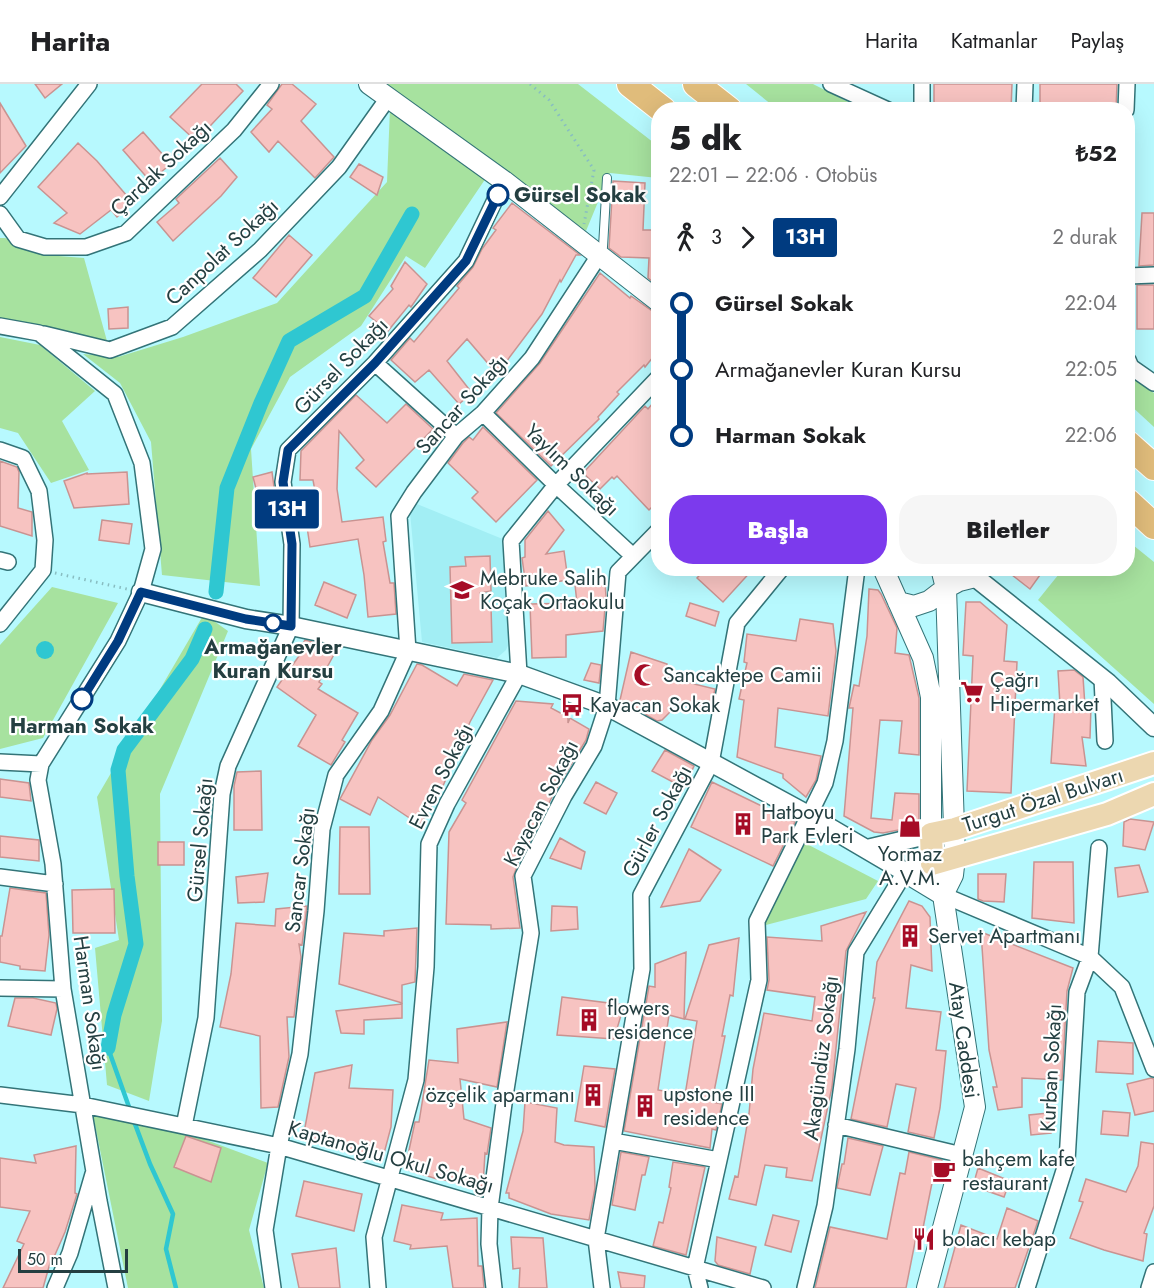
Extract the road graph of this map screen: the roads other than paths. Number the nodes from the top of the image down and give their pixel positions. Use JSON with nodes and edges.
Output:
{"nodes":[{"id":1,"x":89,"y":84,"type":"edge"},
{"id":2,"x":271,"y":84,"type":"edge"},
{"id":3,"x":369,"y":84,"type":"edge"},
{"id":4,"x":630,"y":84,"type":"edge"},
{"id":5,"x":696,"y":84,"type":"edge"},
{"id":6,"x":831,"y":84,"type":"edge"},
{"id":7,"x":922,"y":84,"type":"edge"},
{"id":8,"x":1025,"y":84,"type":"edge"},
{"id":9,"x":1127,"y":84,"type":"edge"},
{"id":10,"x":388,"y":98,"type":"junction"},
{"id":11,"x":653,"y":102,"type":"edge"},
{"id":12,"x":719,"y":102,"type":"edge"},
{"id":13,"x":870,"y":102,"type":"edge"},
{"id":14,"x":922,"y":102,"type":"edge"},
{"id":15,"x":1024,"y":102,"type":"edge"},
{"id":16,"x":1126,"y":102,"type":"edge"},
{"id":17,"x":607,"y":178,"type":"dead end"},
{"id":18,"x":504,"y":182,"type":"junction"},
{"id":19,"x":0,"y":197,"type":"edge"},
{"id":20,"x":0,"y":214,"type":"edge"},
{"id":21,"x":600,"y":254,"type":"junction"},
{"id":22,"x":1154,"y":275,"type":"edge"},
{"id":23,"x":1135,"y":276,"type":"edge"},
{"id":24,"x":651,"y":296,"type":"edge"},
{"id":25,"x":0,"y":326,"type":"edge"},
{"id":26,"x":39,"y":333,"type":"junction"},
{"id":27,"x":375,"y":363,"type":"junction"},
{"id":28,"x":1135,"y":370,"type":"edge"},
{"id":29,"x":1154,"y":383,"type":"edge"},
{"id":30,"x":651,"y":385,"type":"edge"},
{"id":31,"x":483,"y":413,"type":"junction"},
{"id":32,"x":456,"y":436,"type":"junction"},
{"id":33,"x":0,"y":450,"type":"edge"},
{"id":34,"x":1135,"y":450,"type":"edge"},
{"id":35,"x":1154,"y":467,"type":"edge"},
{"id":36,"x":556,"y":485,"type":"junction"},
{"id":37,"x":1135,"y":508,"type":"edge"},
{"id":38,"x":1154,"y":526,"type":"edge"},
{"id":39,"x":651,"y":538,"type":"edge"},
{"id":40,"x":633,"y":556,"type":"junction"},
{"id":41,"x":775,"y":576,"type":"edge"},
{"id":42,"x":856,"y":576,"type":"edge"},
{"id":43,"x":887,"y":576,"type":"edge"},
{"id":44,"x":943,"y":576,"type":"edge"},
{"id":45,"x":966,"y":576,"type":"edge"},
{"id":46,"x":974,"y":576,"type":"edge"},
{"id":47,"x":946,"y":588,"type":"junction"},
{"id":48,"x":141,"y":592,"type":"junction"},
{"id":49,"x":898,"y":602,"type":"junction"},
{"id":50,"x":0,"y":624,"type":"edge"},
{"id":51,"x":291,"y":626,"type":"junction"},
{"id":52,"x":408,"y":651,"type":"junction"},
{"id":53,"x":519,"y":674,"type":"junction"},
{"id":54,"x":1102,"y":678,"type":"junction"},
{"id":55,"x":607,"y":706,"type":"junction"},
{"id":56,"x":1154,"y":727,"type":"edge"},
{"id":57,"x":1104,"y":741,"type":"dead end"},
{"id":58,"x":0,"y":762,"type":"edge"},
{"id":59,"x":711,"y":763,"type":"junction"},
{"id":60,"x":41,"y":764,"type":"junction"},
{"id":61,"x":1146,"y":766,"type":"edge"},
{"id":62,"x":1154,"y":794,"type":"edge"},
{"id":63,"x":808,"y":815,"type":"junction"},
{"id":64,"x":955,"y":828,"type":"junction"},
{"id":65,"x":931,"y":834,"type":"junction"},
{"id":66,"x":1099,"y":848,"type":"dead end"},
{"id":67,"x":867,"y":849,"type":"junction"},
{"id":68,"x":955,"y":857,"type":"junction"},
{"id":69,"x":932,"y":864,"type":"junction"},
{"id":70,"x":905,"y":872,"type":"junction"},
{"id":71,"x":0,"y":876,"type":"edge"},
{"id":72,"x":55,"y":884,"type":"junction"},
{"id":73,"x":944,"y":895,"type":"junction"},
{"id":74,"x":1090,"y":957,"type":"junction"},
{"id":75,"x":0,"y":988,"type":"edge"},
{"id":76,"x":63,"y":989,"type":"junction"},
{"id":77,"x":1154,"y":1069,"type":"edge"},
{"id":78,"x":0,"y":1095,"type":"edge"},
{"id":79,"x":83,"y":1105,"type":"junction"},
{"id":80,"x":836,"y":1125,"type":"junction"},
{"id":81,"x":184,"y":1126,"type":"junction"},
{"id":82,"x":613,"y":1141,"type":"junction"},
{"id":83,"x":279,"y":1146,"type":"junction"},
{"id":84,"x":962,"y":1155,"type":"junction"},
{"id":85,"x":719,"y":1160,"type":"junction"},
{"id":86,"x":94,"y":1170,"type":"junction"},
{"id":87,"x":391,"y":1179,"type":"junction"},
{"id":88,"x":490,"y":1208,"type":"junction"},
{"id":89,"x":596,"y":1239,"type":"junction"},
{"id":90,"x":695,"y":1268,"type":"junction"},
{"id":91,"x":1154,"y":1272,"type":"edge"},
{"id":92,"x":56,"y":1288,"type":"edge"},
{"id":93,"x":116,"y":1288,"type":"edge"},
{"id":94,"x":273,"y":1288,"type":"edge"},
{"id":95,"x":378,"y":1288,"type":"edge"},
{"id":96,"x":494,"y":1288,"type":"edge"},
{"id":97,"x":602,"y":1288,"type":"edge"},
{"id":98,"x":700,"y":1288,"type":"edge"},
{"id":99,"x":763,"y":1288,"type":"edge"},
{"id":100,"x":805,"y":1288,"type":"edge"},
{"id":101,"x":927,"y":1288,"type":"edge"},
{"id":102,"x":1027,"y":1288,"type":"edge"},
{"id":103,"x":1149,"y":1288,"type":"edge"}],
"edges":[{"from":1,"to":19,"type":"street"},
{"from":2,"to":20,"type":"street","name":"Çardak Sokağı"},
{"from":3,"to":10,"type":"main road"},
{"from":4,"to":11,"type":"highway"},
{"from":5,"to":12,"type":"highway"},
{"from":6,"to":13,"type":"street"},
{"from":7,"to":14,"type":"street"},
{"from":8,"to":15,"type":"street"},
{"from":9,"to":16,"type":"street"},
{"from":10,"to":18,"type":"main road"},
{"from":10,"to":26,"type":"street","name":"Canpolat Sokağı"},
{"from":17,"to":21,"type":"lane"},
{"from":18,"to":21,"type":"main road"},
{"from":18,"to":27,"type":"street","name":"Gürsel Sokağı"},
{"from":21,"to":24,"type":"main road"},
{"from":21,"to":31,"type":"street","name":"Sancar Sokağı"},
{"from":22,"to":23,"type":"street"},
{"from":25,"to":26,"type":"street","name":"Canpolat Sokağı"},
{"from":26,"to":48,"type":"street"},
{"from":27,"to":32,"type":"street"},
{"from":27,"to":51,"type":"street","name":"Gürsel Sokağı"},
{"from":28,"to":29,"type":"street"},
{"from":30,"to":36,"type":"street"},
{"from":31,"to":32,"type":"street","name":"Sancar Sokağı"},
{"from":31,"to":36,"type":"street","name":"Yaylım Sokağı"},
{"from":32,"to":52,"type":"street","name":"Sancar Sokağı"},
{"from":33,"to":50,"type":"street"},
{"from":34,"to":35,"type":"highway"},
{"from":36,"to":40,"type":"street","name":"Yaylım Sokağı"},
{"from":36,"to":53,"type":"street"},
{"from":37,"to":38,"type":"highway"},
{"from":39,"to":40,"type":"street","name":"Kayacan Sokağı"},
{"from":40,"to":55,"type":"street","name":"Kayacan Sokağı"},
{"from":41,"to":59,"type":"street","name":"Gürler Sokağı"},
{"from":42,"to":63,"type":"street"},
{"from":43,"to":49,"type":"main road","name":"Atay Caddesi"},
{"from":44,"to":47,"type":"main road","name":"Atay Caddesi"},
{"from":45,"to":47,"type":"main road"},
{"from":46,"to":54,"type":"street"},
{"from":47,"to":49,"type":"main road"},
{"from":47,"to":64,"type":"main road","name":"Atay Caddesi"},
{"from":48,"to":51,"type":"street"},
{"from":48,"to":60,"type":"street"},
{"from":49,"to":65,"type":"main road","name":"Atay Caddesi"},
{"from":51,"to":52,"type":"street"},
{"from":51,"to":81,"type":"street","name":"Gürsel Sokağı"},
{"from":52,"to":53,"type":"street"},
{"from":52,"to":83,"type":"street","name":"Sancar Sokağı"},
{"from":53,"to":55,"type":"street"},
{"from":53,"to":87,"type":"street","name":"Evren Sokağı"},
{"from":54,"to":56,"type":"street"},
{"from":54,"to":57,"type":"street"},
{"from":55,"to":59,"type":"street"},
{"from":55,"to":88,"type":"street","name":"Kayacan Sokağı"},
{"from":58,"to":60,"type":"street"},
{"from":59,"to":63,"type":"street"},
{"from":59,"to":82,"type":"street","name":"Gürler Sokağı"},
{"from":60,"to":72,"type":"street","name":"Harman Sokağı"},
{"from":61,"to":64,"type":"main road","name":"Turgut Özal Bulvarı"},
{"from":62,"to":68,"type":"main road","name":"Turgut Özal Bulvarı"},
{"from":63,"to":67,"type":"street"},
{"from":63,"to":85,"type":"street"},
{"from":64,"to":65,"type":"main road","name":"Turgut Özal Bulvarı"},
{"from":64,"to":68,"type":"main road","name":"Atay Caddesi"},
{"from":65,"to":67,"type":"street"},
{"from":65,"to":69,"type":"main road","name":"Atay Caddesi"},
{"from":66,"to":74,"type":"street","name":"Kurban Sokağı"},
{"from":67,"to":70,"type":"street"},
{"from":68,"to":69,"type":"main road","name":"Turgut Özal Bulvarı"},
{"from":68,"to":73,"type":"main road","name":"Atay Caddesi"},
{"from":69,"to":70,"type":"street"},
{"from":69,"to":73,"type":"main road","name":"Atay Caddesi"},
{"from":70,"to":73,"type":"main road"},
{"from":70,"to":80,"type":"street","name":"Akagündüz Sokağı"},
{"from":71,"to":72,"type":"street"},
{"from":72,"to":76,"type":"street","name":"Harman Sokağı"},
{"from":73,"to":74,"type":"street"},
{"from":73,"to":84,"type":"main road","name":"Atay Caddesi"},
{"from":74,"to":77,"type":"street"},
{"from":74,"to":102,"type":"street","name":"Kurban Sokağı"},
{"from":75,"to":76,"type":"street"},
{"from":76,"to":79,"type":"street","name":"Harman Sokağı"},
{"from":78,"to":79,"type":"street","name":"Kaptanoğlu Okul Sokağı"},
{"from":79,"to":81,"type":"street","name":"Kaptanoğlu Okul Sokağı"},
{"from":79,"to":86,"type":"street","name":"Harman Sokağı"},
{"from":80,"to":84,"type":"street"},
{"from":80,"to":100,"type":"street","name":"Akagündüz Sokağı"},
{"from":81,"to":83,"type":"street","name":"Kaptanoğlu Okul Sokağı"},
{"from":82,"to":85,"type":"street"},
{"from":82,"to":89,"type":"street","name":"Gürler Sokağı"},
{"from":83,"to":87,"type":"street","name":"Kaptanoğlu Okul Sokağı"},
{"from":83,"to":94,"type":"street","name":"Sancar Sokağı"},
{"from":84,"to":101,"type":"main road","name":"Atay Caddesi"},
{"from":85,"to":90,"type":"street"},
{"from":86,"to":92,"type":"street"},
{"from":86,"to":93,"type":"street","name":"Harman Sokağı"},
{"from":87,"to":88,"type":"street","name":"Kaptanoğlu Okul Sokağı"},
{"from":87,"to":95,"type":"street","name":"Evren Sokağı"},
{"from":88,"to":89,"type":"street","name":"Kaptanoğlu Okul Sokağı"},
{"from":88,"to":96,"type":"street","name":"Kayacan Sokağı"},
{"from":89,"to":90,"type":"street","name":"Kaptanoğlu Okul Sokağı"},
{"from":89,"to":97,"type":"street","name":"Gürler Sokağı"},
{"from":90,"to":98,"type":"street"},
{"from":90,"to":99,"type":"street","name":"Kaptanoğlu Okul Sokağı"},
{"from":91,"to":103,"type":"street"}]}
